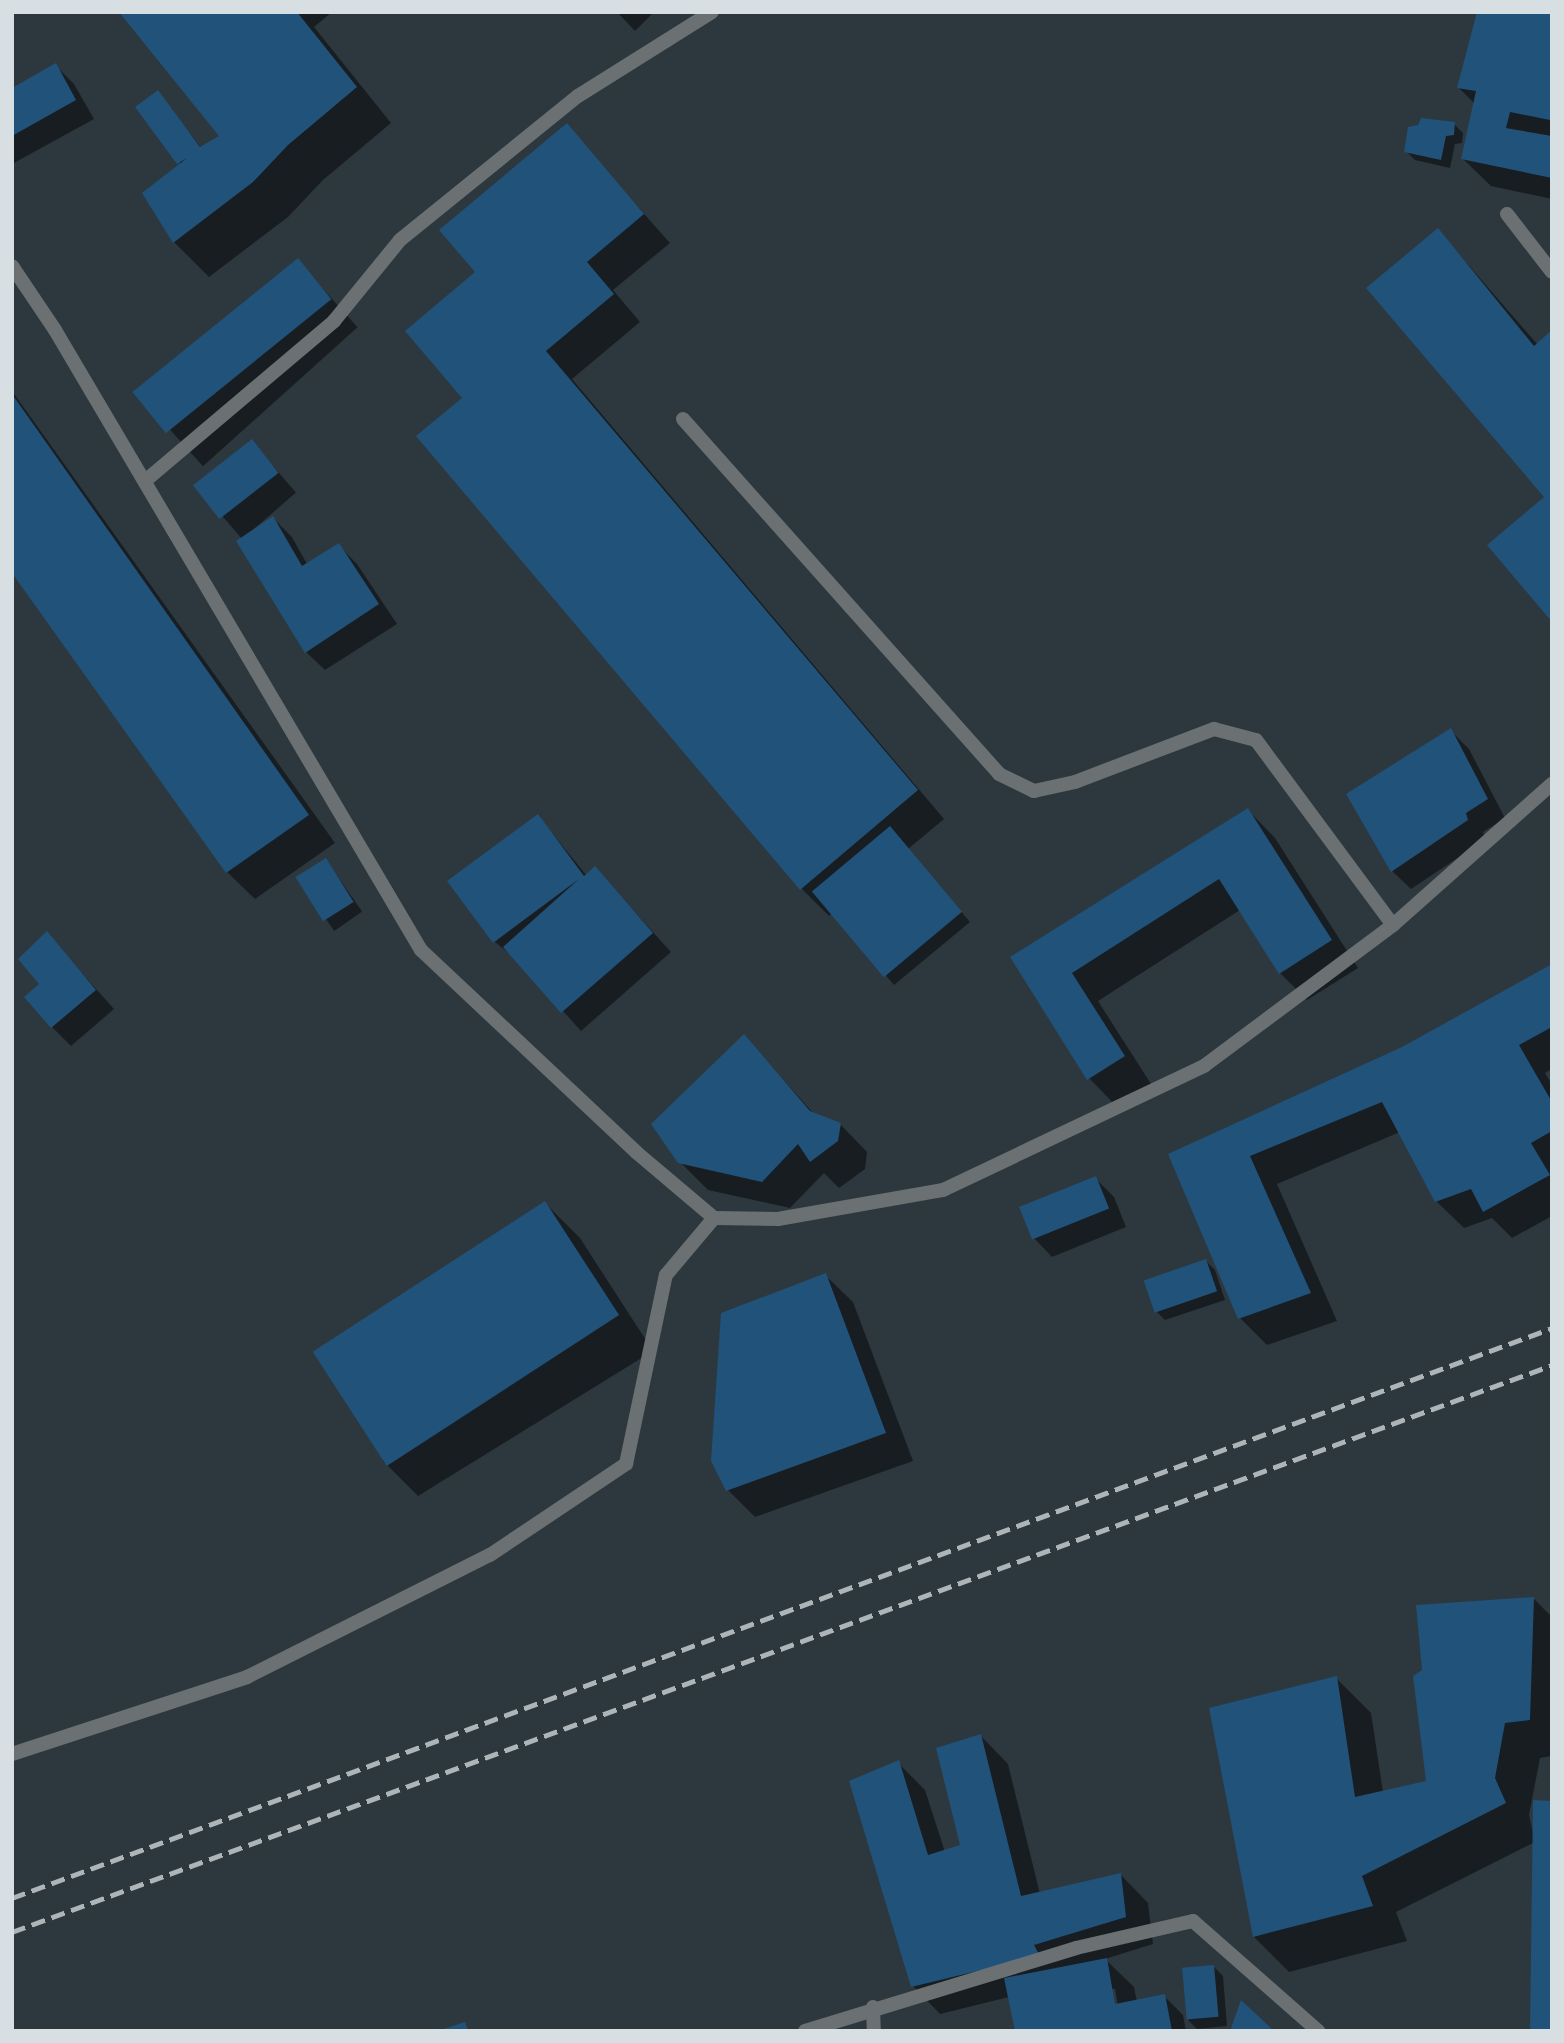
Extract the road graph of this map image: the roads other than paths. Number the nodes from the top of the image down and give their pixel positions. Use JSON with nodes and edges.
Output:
{"nodes":[{"id":1,"x":712,"y":12,"type":"edge"},
{"id":2,"x":1507,"y":214,"type":"dead end"},
{"id":3,"x":12,"y":266,"type":"edge"},
{"id":4,"x":1552,"y":272,"type":"edge"},
{"id":5,"x":683,"y":419,"type":"dead end"},
{"id":6,"x":145,"y":481,"type":"junction"},
{"id":7,"x":1552,"y":784,"type":"edge"},
{"id":8,"x":1393,"y":925,"type":"junction"},
{"id":9,"x":714,"y":1218,"type":"junction"},
{"id":10,"x":12,"y":1754,"type":"edge"},
{"id":11,"x":873,"y":2007,"type":"junction"},
{"id":12,"x":805,"y":2031,"type":"edge"},
{"id":13,"x":874,"y":2031,"type":"edge"},
{"id":14,"x":1318,"y":2031,"type":"edge"}],
"edges":[{"from":1,"to":6,"type":"street"},
{"from":2,"to":4,"type":"street"},
{"from":3,"to":6,"type":"street"},
{"from":5,"to":8,"type":"street"},
{"from":6,"to":9,"type":"street"},
{"from":7,"to":8,"type":"street"},
{"from":8,"to":9,"type":"street"},
{"from":9,"to":10,"type":"street"},
{"from":11,"to":12,"type":"street"},
{"from":11,"to":13,"type":"street"},
{"from":11,"to":14,"type":"street"}]}
